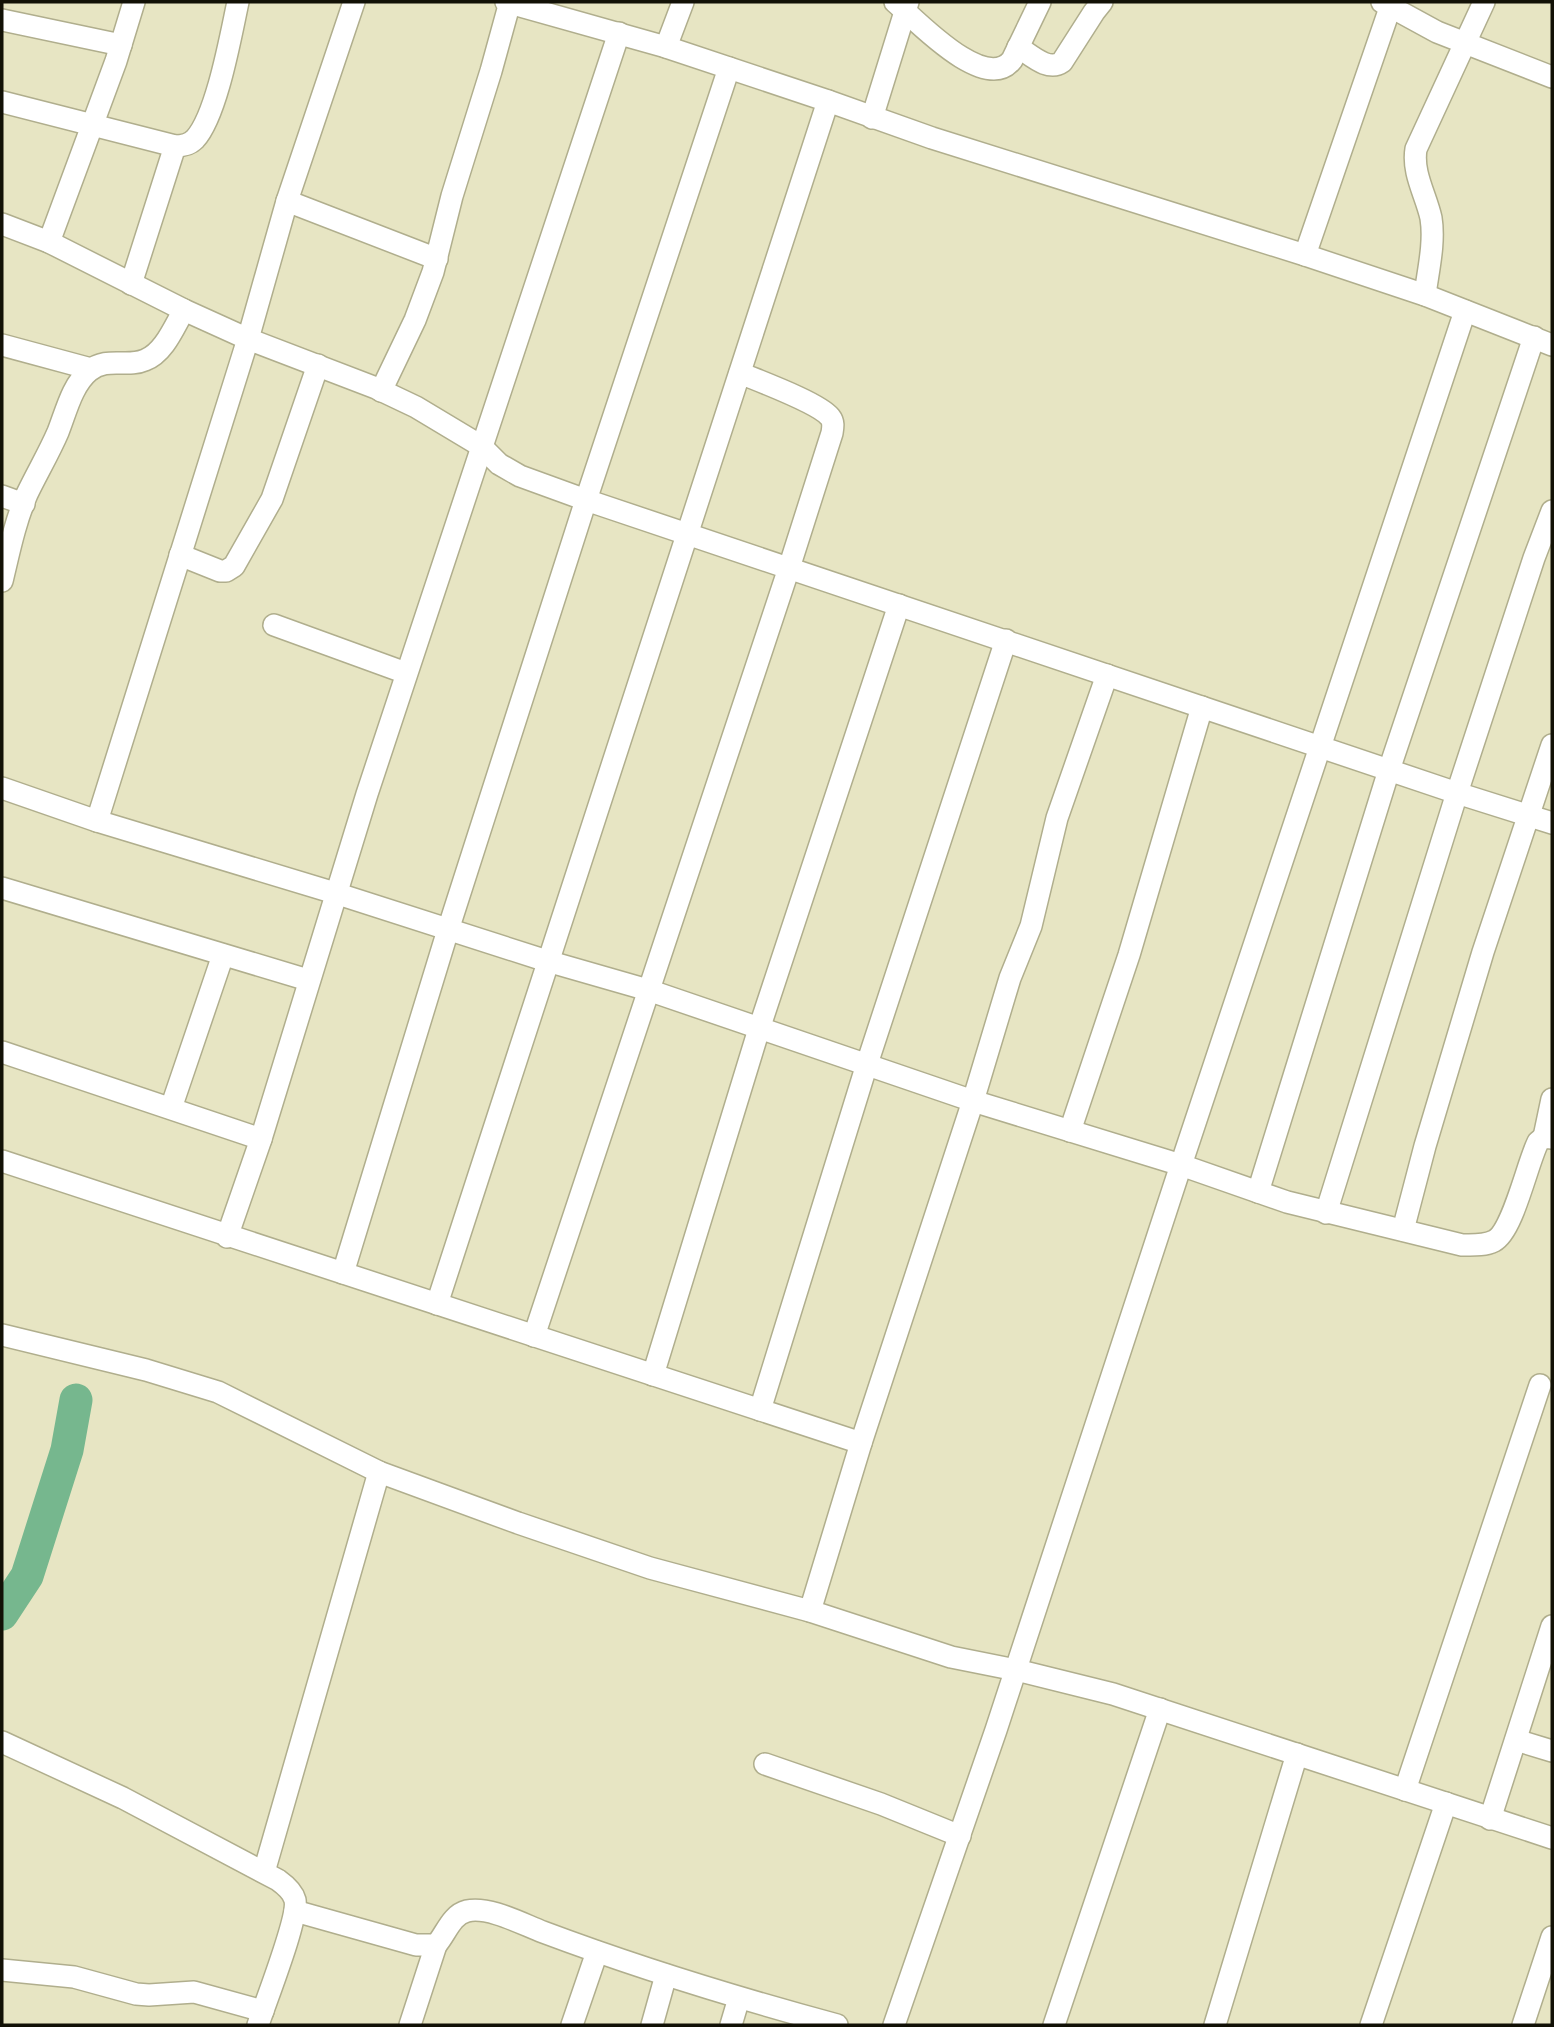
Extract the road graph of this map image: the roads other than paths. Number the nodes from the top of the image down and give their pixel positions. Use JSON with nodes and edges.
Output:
{"nodes":[{"id":1,"x":134,"y":2,"type":"edge"},
{"id":2,"x":238,"y":2,"type":"edge"},
{"id":3,"x":354,"y":2,"type":"edge"},
{"id":4,"x":508,"y":2,"type":"edge"},
{"id":5,"x":683,"y":2,"type":"edge"},
{"id":6,"x":1040,"y":2,"type":"edge"},
{"id":7,"x":1102,"y":2,"type":"edge"},
{"id":8,"x":1484,"y":2,"type":"edge"},
{"id":9,"x":1388,"y":3,"type":"edge"},
{"id":10,"x":902,"y":4,"type":"edge"},
{"id":11,"x":2,"y":20,"type":"edge"},
{"id":12,"x":619,"y":33,"type":"junction"},
{"id":13,"x":1465,"y":43,"type":"junction"},
{"id":14,"x":121,"y":45,"type":"junction"},
{"id":15,"x":666,"y":47,"type":"junction"},
{"id":16,"x":1018,"y":47,"type":"junction"},
{"id":17,"x":729,"y":68,"type":"junction"},
{"id":18,"x":1552,"y":77,"type":"edge"},
{"id":19,"x":828,"y":101,"type":"junction"},
{"id":20,"x":2,"y":102,"type":"edge"},
{"id":21,"x":872,"y":118,"type":"junction"},
{"id":22,"x":92,"y":126,"type":"junction"},
{"id":23,"x":175,"y":146,"type":"junction"},
{"id":24,"x":287,"y":201,"type":"junction"},
{"id":25,"x":2,"y":224,"type":"edge"},
{"id":26,"x":49,"y":242,"type":"junction"},
{"id":27,"x":1305,"y":255,"type":"junction"},
{"id":28,"x":437,"y":259,"type":"junction"},
{"id":29,"x":131,"y":284,"type":"junction"},
{"id":30,"x":1425,"y":295,"type":"junction"},
{"id":31,"x":184,"y":310,"type":"junction"},
{"id":32,"x":1465,"y":311,"type":"junction"},
{"id":33,"x":248,"y":339,"type":"junction"},
{"id":34,"x":1543,"y":341,"type":"edge"},
{"id":35,"x":2,"y":345,"type":"edge"},
{"id":36,"x":318,"y":365,"type":"junction"},
{"id":37,"x":91,"y":369,"type":"junction"},
{"id":38,"x":740,"y":373,"type":"junction"},
{"id":39,"x":374,"y":388,"type":"junction"},
{"id":40,"x":481,"y":446,"type":"junction"},
{"id":41,"x":2,"y":496,"type":"edge"},
{"id":42,"x":586,"y":500,"type":"junction"},
{"id":43,"x":24,"y":504,"type":"junction"},
{"id":44,"x":1552,"y":510,"type":"edge"},
{"id":45,"x":687,"y":534,"type":"junction"},
{"id":46,"x":180,"y":555,"type":"junction"},
{"id":47,"x":789,"y":568,"type":"junction"},
{"id":48,"x":2,"y":581,"type":"edge"},
{"id":49,"x":899,"y":605,"type":"junction"},
{"id":50,"x":274,"y":625,"type":"dead end"},
{"id":51,"x":1006,"y":640,"type":"junction"},
{"id":52,"x":406,"y":673,"type":"junction"},
{"id":53,"x":1107,"y":675,"type":"junction"},
{"id":54,"x":1202,"y":707,"type":"junction"},
{"id":55,"x":1552,"y":745,"type":"edge"},
{"id":56,"x":1320,"y":746,"type":"junction"},
{"id":57,"x":1389,"y":770,"type":"junction"},
{"id":58,"x":2,"y":788,"type":"edge"},
{"id":59,"x":1457,"y":793,"type":"junction"},
{"id":60,"x":1530,"y":816,"type":"junction"},
{"id":61,"x":97,"y":821,"type":"junction"},
{"id":62,"x":1552,"y":822,"type":"edge"},
{"id":63,"x":2,"y":888,"type":"edge"},
{"id":64,"x":335,"y":893,"type":"junction"},
{"id":65,"x":448,"y":930,"type":"junction"},
{"id":66,"x":223,"y":955,"type":"junction"},
{"id":67,"x":547,"y":961,"type":"junction"},
{"id":68,"x":308,"y":981,"type":"junction"},
{"id":69,"x":648,"y":990,"type":"junction"},
{"id":70,"x":759,"y":1029,"type":"junction"},
{"id":71,"x":2,"y":1052,"type":"edge"},
{"id":72,"x":867,"y":1064,"type":"junction"},
{"id":73,"x":1552,"y":1099,"type":"edge"},
{"id":74,"x":974,"y":1101,"type":"junction"},
{"id":75,"x":171,"y":1108,"type":"junction"},
{"id":76,"x":1070,"y":1131,"type":"junction"},
{"id":77,"x":1548,"y":1137,"type":"edge"},
{"id":78,"x":261,"y":1139,"type":"junction"},
{"id":79,"x":2,"y":1161,"type":"edge"},
{"id":80,"x":1181,"y":1165,"type":"junction"},
{"id":81,"x":1258,"y":1192,"type":"junction"},
{"id":82,"x":1326,"y":1213,"type":"junction"},
{"id":83,"x":1403,"y":1230,"type":"junction"},
{"id":84,"x":227,"y":1237,"type":"junction"},
{"id":85,"x":344,"y":1273,"type":"junction"},
{"id":86,"x":437,"y":1304,"type":"junction"},
{"id":87,"x":2,"y":1335,"type":"edge"},
{"id":88,"x":534,"y":1336,"type":"junction"},
{"id":89,"x":653,"y":1375,"type":"junction"},
{"id":90,"x":1540,"y":1385,"type":"dead end"},
{"id":91,"x":760,"y":1410,"type":"junction"},
{"id":92,"x":861,"y":1443,"type":"junction"},
{"id":93,"x":379,"y":1472,"type":"junction"},
{"id":94,"x":810,"y":1611,"type":"junction"},
{"id":95,"x":1552,"y":1626,"type":"edge"},
{"id":96,"x":1016,"y":1670,"type":"junction"},
{"id":97,"x":1160,"y":1709,"type":"junction"},
{"id":98,"x":1516,"y":1740,"type":"junction"},
{"id":99,"x":2,"y":1742,"type":"edge"},
{"id":100,"x":1552,"y":1751,"type":"edge"},
{"id":101,"x":1297,"y":1754,"type":"junction"},
{"id":102,"x":765,"y":1764,"type":"dead end"},
{"id":103,"x":1405,"y":1790,"type":"junction"},
{"id":104,"x":1446,"y":1803,"type":"junction"},
{"id":105,"x":1490,"y":1819,"type":"junction"},
{"id":106,"x":960,"y":1836,"type":"junction"},
{"id":107,"x":1552,"y":1838,"type":"edge"},
{"id":108,"x":264,"y":1872,"type":"junction"},
{"id":109,"x":295,"y":1911,"type":"junction"},
{"id":110,"x":1552,"y":1937,"type":"edge"},
{"id":111,"x":436,"y":1945,"type":"junction"},
{"id":112,"x":597,"y":1952,"type":"junction"},
{"id":113,"x":2,"y":1970,"type":"edge"},
{"id":114,"x":666,"y":1975,"type":"junction"},
{"id":115,"x":739,"y":1998,"type":"junction"},
{"id":116,"x":260,"y":2018,"type":"edge"},
{"id":117,"x":812,"y":2022,"type":"edge"},
{"id":118,"x":410,"y":2025,"type":"edge"},
{"id":119,"x":572,"y":2025,"type":"edge"},
{"id":120,"x":652,"y":2025,"type":"edge"},
{"id":121,"x":731,"y":2025,"type":"edge"},
{"id":122,"x":837,"y":2025,"type":"edge"},
{"id":123,"x":894,"y":2025,"type":"edge"},
{"id":124,"x":1054,"y":2025,"type":"edge"},
{"id":125,"x":1215,"y":2025,"type":"edge"},
{"id":126,"x":1371,"y":2025,"type":"edge"},
{"id":127,"x":1523,"y":2025,"type":"edge"}],
"edges":[{"from":1,"to":14,"type":"street"},
{"from":2,"to":23,"type":"street"},
{"from":3,"to":24,"type":"street"},
{"from":4,"to":12,"type":"street"},
{"from":4,"to":28,"type":"street"},
{"from":5,"to":15,"type":"street"},
{"from":6,"to":16,"type":"street"},
{"from":7,"to":16,"type":"street"},
{"from":8,"to":13,"type":"street"},
{"from":9,"to":13,"type":"street"},
{"from":9,"to":27,"type":"street"},
{"from":10,"to":16,"type":"street"},
{"from":10,"to":21,"type":"street"},
{"from":11,"to":14,"type":"street"},
{"from":12,"to":15,"type":"street"},
{"from":12,"to":40,"type":"street"},
{"from":13,"to":18,"type":"street"},
{"from":13,"to":30,"type":"street"},
{"from":14,"to":22,"type":"street"},
{"from":15,"to":17,"type":"street"},
{"from":17,"to":19,"type":"street"},
{"from":17,"to":42,"type":"street"},
{"from":19,"to":21,"type":"street"},
{"from":19,"to":38,"type":"street"},
{"from":20,"to":22,"type":"street"},
{"from":21,"to":27,"type":"street"},
{"from":22,"to":23,"type":"street"},
{"from":22,"to":26,"type":"street"},
{"from":23,"to":29,"type":"street"},
{"from":24,"to":28,"type":"street"},
{"from":24,"to":33,"type":"street"},
{"from":25,"to":26,"type":"street"},
{"from":26,"to":29,"type":"street"},
{"from":27,"to":30,"type":"street"},
{"from":28,"to":39,"type":"street"},
{"from":29,"to":31,"type":"street"},
{"from":30,"to":32,"type":"street"},
{"from":31,"to":33,"type":"street"},
{"from":31,"to":37,"type":"street"},
{"from":32,"to":34,"type":"street"},
{"from":32,"to":56,"type":"street"},
{"from":33,"to":36,"type":"street"},
{"from":33,"to":46,"type":"street"},
{"from":34,"to":57,"type":"street"},
{"from":35,"to":37,"type":"street"},
{"from":36,"to":39,"type":"street"},
{"from":36,"to":46,"type":"street"},
{"from":37,"to":43,"type":"street"},
{"from":38,"to":45,"type":"street"},
{"from":38,"to":47,"type":"street"},
{"from":39,"to":40,"type":"street"},
{"from":40,"to":42,"type":"street"},
{"from":40,"to":52,"type":"street"},
{"from":41,"to":43,"type":"street"},
{"from":42,"to":45,"type":"street"},
{"from":42,"to":65,"type":"street"},
{"from":43,"to":48,"type":"street"},
{"from":44,"to":59,"type":"street"},
{"from":45,"to":47,"type":"street"},
{"from":45,"to":67,"type":"street"},
{"from":46,"to":61,"type":"street"},
{"from":47,"to":49,"type":"street"},
{"from":47,"to":69,"type":"street"},
{"from":49,"to":51,"type":"street"},
{"from":49,"to":70,"type":"street"},
{"from":50,"to":52,"type":"street"},
{"from":51,"to":53,"type":"street"},
{"from":51,"to":72,"type":"street"},
{"from":52,"to":64,"type":"street"},
{"from":53,"to":54,"type":"street"},
{"from":53,"to":74,"type":"street"},
{"from":54,"to":56,"type":"street"},
{"from":54,"to":76,"type":"street"},
{"from":55,"to":60,"type":"street"},
{"from":56,"to":57,"type":"street"},
{"from":56,"to":80,"type":"street"},
{"from":57,"to":59,"type":"street"},
{"from":57,"to":81,"type":"street"},
{"from":58,"to":61,"type":"street"},
{"from":59,"to":60,"type":"street"},
{"from":59,"to":82,"type":"street"},
{"from":60,"to":62,"type":"street"},
{"from":60,"to":83,"type":"street"},
{"from":61,"to":64,"type":"street"},
{"from":63,"to":66,"type":"street"},
{"from":64,"to":65,"type":"street"},
{"from":64,"to":68,"type":"street"},
{"from":65,"to":67,"type":"street"},
{"from":65,"to":85,"type":"street"},
{"from":66,"to":68,"type":"street"},
{"from":66,"to":75,"type":"street"},
{"from":67,"to":69,"type":"street"},
{"from":67,"to":86,"type":"street"},
{"from":68,"to":78,"type":"street"},
{"from":69,"to":70,"type":"street"},
{"from":69,"to":88,"type":"street"},
{"from":70,"to":72,"type":"street"},
{"from":70,"to":89,"type":"street"},
{"from":71,"to":75,"type":"street"},
{"from":72,"to":74,"type":"street"},
{"from":72,"to":91,"type":"street"},
{"from":73,"to":77,"type":"street"},
{"from":74,"to":76,"type":"street"},
{"from":74,"to":92,"type":"street"},
{"from":75,"to":78,"type":"street"},
{"from":76,"to":80,"type":"street"},
{"from":77,"to":83,"type":"street"},
{"from":78,"to":84,"type":"street"},
{"from":79,"to":84,"type":"street"},
{"from":80,"to":81,"type":"street"},
{"from":80,"to":96,"type":"street"},
{"from":81,"to":82,"type":"street"},
{"from":82,"to":83,"type":"street"},
{"from":84,"to":85,"type":"street"},
{"from":85,"to":86,"type":"street"},
{"from":86,"to":88,"type":"street"},
{"from":87,"to":93,"type":"street"},
{"from":88,"to":89,"type":"street"},
{"from":89,"to":91,"type":"street"},
{"from":90,"to":103,"type":"street"},
{"from":91,"to":92,"type":"street"},
{"from":92,"to":94,"type":"street"},
{"from":93,"to":94,"type":"street"},
{"from":93,"to":108,"type":"street"},
{"from":94,"to":96,"type":"street"},
{"from":95,"to":98,"type":"street"},
{"from":96,"to":97,"type":"street"},
{"from":96,"to":106,"type":"street"},
{"from":97,"to":101,"type":"street"},
{"from":97,"to":124,"type":"street"},
{"from":98,"to":100,"type":"street"},
{"from":98,"to":105,"type":"street"},
{"from":99,"to":108,"type":"street"},
{"from":101,"to":103,"type":"street"},
{"from":101,"to":125,"type":"street"},
{"from":102,"to":106,"type":"street"},
{"from":103,"to":104,"type":"street"},
{"from":104,"to":105,"type":"street"},
{"from":104,"to":126,"type":"street"},
{"from":105,"to":107,"type":"street"},
{"from":106,"to":123,"type":"street"},
{"from":108,"to":109,"type":"street"},
{"from":109,"to":111,"type":"street"},
{"from":109,"to":116,"type":"street"},
{"from":110,"to":127,"type":"street"},
{"from":111,"to":112,"type":"street"},
{"from":111,"to":118,"type":"street"},
{"from":112,"to":114,"type":"street"},
{"from":112,"to":119,"type":"street"},
{"from":113,"to":116,"type":"street"},
{"from":114,"to":115,"type":"street"},
{"from":114,"to":120,"type":"street"},
{"from":115,"to":117,"type":"street"},
{"from":115,"to":121,"type":"street"},
{"from":117,"to":122,"type":"street"}]}
